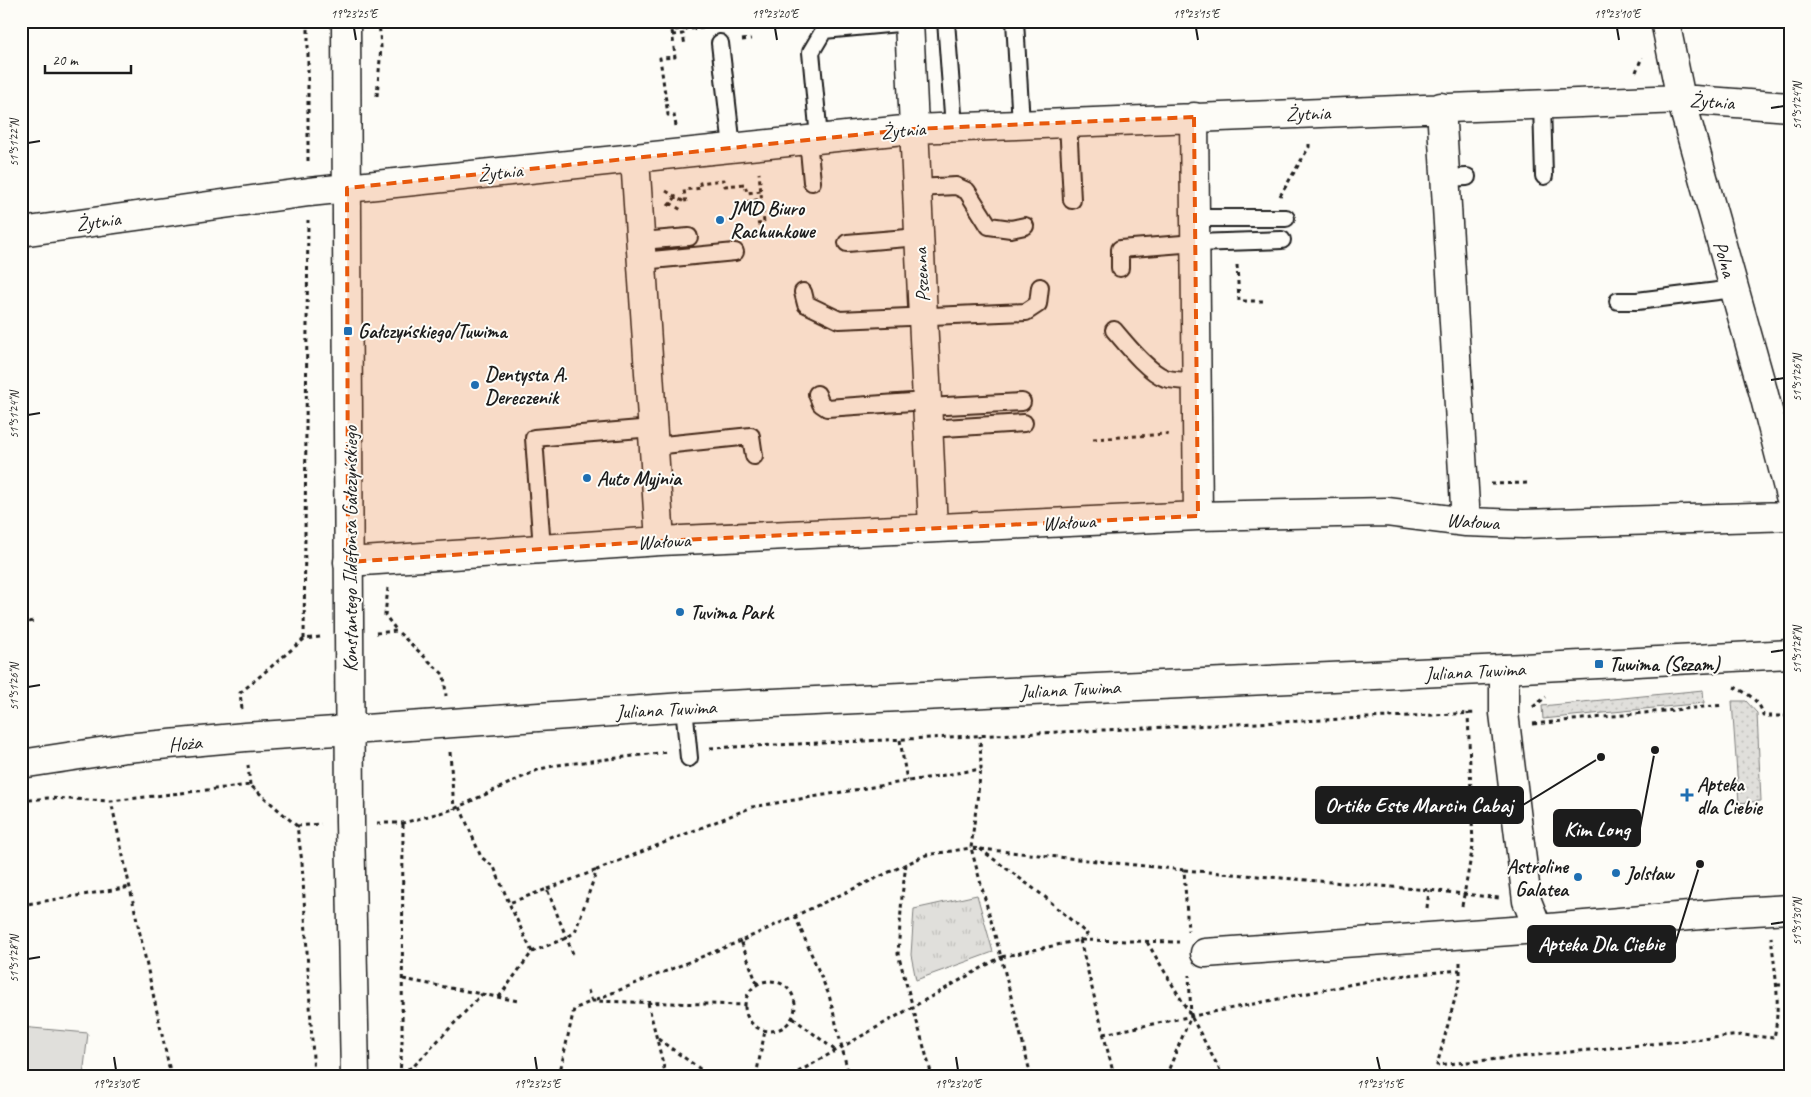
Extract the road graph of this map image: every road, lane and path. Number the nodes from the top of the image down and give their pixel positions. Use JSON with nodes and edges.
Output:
{"nodes":[{"id":1,"x":308,"y":21,"type":"edge"},
{"id":2,"x":346,"y":21,"type":"edge"},
{"id":3,"x":946,"y":21,"type":"edge"},
{"id":4,"x":1015,"y":21,"type":"edge"},
{"id":5,"x":1665,"y":21,"type":"edge"},
{"id":6,"x":909,"y":22,"type":"edge"},
{"id":7,"x":672,"y":35,"type":"junction"},
{"id":8,"x":720,"y":43,"type":"joint"},
{"id":9,"x":685,"y":46,"type":"dead end"},
{"id":10,"x":1681,"y":99,"type":"junction"},
{"id":11,"x":1542,"y":104,"type":"junction"},
{"id":12,"x":1441,"y":107,"type":"junction"},
{"id":13,"x":1790,"y":107,"type":"edge"},
{"id":14,"x":1310,"y":112,"type":"junction"},
{"id":15,"x":1194,"y":117,"type":"junction"},
{"id":16,"x":1068,"y":122,"type":"junction"},
{"id":17,"x":1021,"y":124,"type":"junction"},
{"id":18,"x":954,"y":127,"type":"junction"},
{"id":19,"x":913,"y":129,"type":"junction"},
{"id":20,"x":677,"y":131,"type":"dead end"},
{"id":21,"x":814,"y":139,"type":"junction"},
{"id":22,"x":744,"y":146,"type":"junction"},
{"id":23,"x":636,"y":165,"type":"junction"},
{"id":24,"x":1544,"y":176,"type":"dead end"},
{"id":25,"x":812,"y":182,"type":"dead end"},
{"id":26,"x":347,"y":188,"type":"junction"},
{"id":27,"x":916,"y":188,"type":"junction"},
{"id":28,"x":761,"y":191,"type":"junction"},
{"id":29,"x":308,"y":192,"type":"junction"},
{"id":30,"x":762,"y":199,"type":"junction"},
{"id":31,"x":1072,"y":200,"type":"dead end"},
{"id":32,"x":746,"y":202,"type":"dead end"},
{"id":33,"x":670,"y":203,"type":"dead end"},
{"id":34,"x":683,"y":211,"type":"dead end"},
{"id":35,"x":1254,"y":218,"type":"junction"},
{"id":36,"x":1286,"y":218,"type":"dead end"},
{"id":37,"x":757,"y":224,"type":"dead end"},
{"id":38,"x":1025,"y":226,"type":"dead end"},
{"id":39,"x":1195,"y":231,"type":"junction"},
{"id":40,"x":21,"y":232,"type":"edge"},
{"id":41,"x":689,"y":237,"type":"dead end"},
{"id":42,"x":919,"y":237,"type":"junction"},
{"id":43,"x":1282,"y":240,"type":"dead end"},
{"id":44,"x":1237,"y":242,"type":"junction"},
{"id":45,"x":847,"y":243,"type":"dead end"},
{"id":46,"x":641,"y":251,"type":"junction"},
{"id":47,"x":735,"y":252,"type":"dead end"},
{"id":48,"x":1120,"y":268,"type":"dead end"},
{"id":49,"x":1040,"y":287,"type":"dead end"},
{"id":50,"x":1734,"y":288,"type":"junction"},
{"id":51,"x":803,"y":292,"type":"dead end"},
{"id":52,"x":1265,"y":301,"type":"dead end"},
{"id":53,"x":1618,"y":301,"type":"dead end"},
{"id":54,"x":922,"y":318,"type":"junction"},
{"id":55,"x":1114,"y":330,"type":"dead end"},
{"id":56,"x":1196,"y":381,"type":"junction"},
{"id":57,"x":817,"y":394,"type":"dead end"},
{"id":58,"x":1022,"y":402,"type":"dead end"},
{"id":59,"x":927,"y":412,"type":"junction"},
{"id":60,"x":1024,"y":423,"type":"dead end"},
{"id":61,"x":653,"y":437,"type":"junction"},
{"id":62,"x":1093,"y":439,"type":"dead end"},
{"id":63,"x":1197,"y":453,"type":"junction"},
{"id":64,"x":754,"y":456,"type":"dead end"},
{"id":65,"x":1528,"y":483,"type":"dead end"},
{"id":66,"x":1464,"y":484,"type":"junction"},
{"id":67,"x":1790,"y":496,"type":"edge"},
{"id":68,"x":1198,"y":516,"type":"junction"},
{"id":69,"x":1790,"y":516,"type":"edge"},
{"id":70,"x":1466,"y":522,"type":"junction"},
{"id":71,"x":933,"y":528,"type":"junction"},
{"id":72,"x":660,"y":541,"type":"junction"},
{"id":73,"x":542,"y":550,"type":"junction"},
{"id":74,"x":409,"y":559,"type":"junction"},
{"id":75,"x":348,"y":562,"type":"junction"},
{"id":76,"x":34,"y":622,"type":"dead end"},
{"id":77,"x":21,"y":623,"type":"edge"},
{"id":78,"x":397,"y":632,"type":"dead end"},
{"id":79,"x":304,"y":639,"type":"dead end"},
{"id":80,"x":1790,"y":654,"type":"edge"},
{"id":81,"x":1504,"y":669,"type":"junction"},
{"id":82,"x":1729,"y":686,"type":"dead end"},
{"id":83,"x":1554,"y":697,"type":"dead end"},
{"id":84,"x":1724,"y":705,"type":"dead end"},
{"id":85,"x":684,"y":707,"type":"junction"},
{"id":86,"x":1468,"y":713,"type":"junction"},
{"id":87,"x":1504,"y":713,"type":"junction"},
{"id":88,"x":1790,"y":716,"type":"edge"},
{"id":89,"x":1532,"y":724,"type":"dead end"},
{"id":90,"x":351,"y":730,"type":"junction"},
{"id":91,"x":980,"y":736,"type":"junction"},
{"id":92,"x":900,"y":740,"type":"junction"},
{"id":93,"x":689,"y":754,"type":"junction"},
{"id":94,"x":21,"y":764,"type":"edge"},
{"id":95,"x":981,"y":769,"type":"junction"},
{"id":96,"x":907,"y":781,"type":"junction"},
{"id":97,"x":21,"y":801,"type":"edge"},
{"id":98,"x":111,"y":801,"type":"junction"},
{"id":99,"x":460,"y":807,"type":"junction"},
{"id":100,"x":350,"y":822,"type":"junction"},
{"id":101,"x":404,"y":823,"type":"junction"},
{"id":102,"x":971,"y":848,"type":"junction"},
{"id":103,"x":979,"y":848,"type":"junction"},
{"id":104,"x":906,"y":864,"type":"junction"},
{"id":105,"x":597,"y":870,"type":"junction"},
{"id":106,"x":1184,"y":870,"type":"junction"},
{"id":107,"x":131,"y":887,"type":"junction"},
{"id":108,"x":547,"y":889,"type":"junction"},
{"id":109,"x":1464,"y":894,"type":"junction"},
{"id":110,"x":1527,"y":901,"type":"junction"},
{"id":111,"x":510,"y":903,"type":"junction"},
{"id":112,"x":21,"y":906,"type":"edge"},
{"id":113,"x":1778,"y":910,"type":"edge"},
{"id":114,"x":795,"y":916,"type":"junction"},
{"id":115,"x":1538,"y":929,"type":"junction"},
{"id":116,"x":1459,"y":934,"type":"junction"},
{"id":117,"x":566,"y":938,"type":"junction"},
{"id":118,"x":1080,"y":940,"type":"junction"},
{"id":119,"x":741,"y":941,"type":"junction"},
{"id":120,"x":1147,"y":942,"type":"junction"},
{"id":121,"x":532,"y":952,"type":"junction"},
{"id":122,"x":572,"y":954,"type":"dead end"},
{"id":123,"x":1194,"y":955,"type":"junction"},
{"id":124,"x":1001,"y":957,"type":"junction"},
{"id":125,"x":1460,"y":970,"type":"junction"},
{"id":126,"x":402,"y":979,"type":"junction"},
{"id":127,"x":758,"y":984,"type":"junction"},
{"id":128,"x":1777,"y":985,"type":"junction"},
{"id":129,"x":1790,"y":985,"type":"edge"},
{"id":130,"x":587,"y":988,"type":"dead end"},
{"id":131,"x":482,"y":994,"type":"junction"},
{"id":132,"x":499,"y":997,"type":"junction"},
{"id":133,"x":518,"y":1001,"type":"dead end"},
{"id":134,"x":592,"y":1001,"type":"junction"},
{"id":135,"x":648,"y":1003,"type":"junction"},
{"id":136,"x":745,"y":1005,"type":"junction"},
{"id":137,"x":913,"y":1007,"type":"junction"},
{"id":138,"x":1191,"y":1016,"type":"junction"},
{"id":139,"x":793,"y":1018,"type":"junction"},
{"id":140,"x":764,"y":1031,"type":"junction"},
{"id":141,"x":1103,"y":1034,"type":"junction"},
{"id":142,"x":658,"y":1039,"type":"junction"},
{"id":143,"x":841,"y":1047,"type":"junction"},
{"id":144,"x":836,"y":1050,"type":"junction"},
{"id":145,"x":400,"y":1074,"type":"edge"},
{"id":146,"x":171,"y":1076,"type":"edge"},
{"id":147,"x":314,"y":1076,"type":"edge"},
{"id":148,"x":355,"y":1076,"type":"edge"},
{"id":149,"x":558,"y":1076,"type":"edge"},
{"id":150,"x":666,"y":1076,"type":"edge"},
{"id":151,"x":710,"y":1076,"type":"edge"},
{"id":152,"x":756,"y":1076,"type":"edge"},
{"id":153,"x":791,"y":1076,"type":"edge"},
{"id":154,"x":849,"y":1076,"type":"edge"},
{"id":155,"x":932,"y":1076,"type":"edge"},
{"id":156,"x":1031,"y":1076,"type":"edge"},
{"id":157,"x":1114,"y":1076,"type":"edge"},
{"id":158,"x":1166,"y":1076,"type":"edge"},
{"id":159,"x":1223,"y":1076,"type":"edge"}],
"edges":[{"from":1,"to":29,"type":"path"},
{"from":2,"to":26,"type":"street","name":"Konstantego Ildefonsa Gałczyńskiego"},
{"from":3,"to":18,"type":"lane"},
{"from":4,"to":17,"type":"lane"},
{"from":5,"to":10,"type":"street","name":"Polna"},
{"from":6,"to":19,"type":"street","name":"Pszenna"},
{"from":6,"to":21,"type":"lane"},
{"from":7,"to":8,"type":"path"},
{"from":7,"to":9,"type":"path"},
{"from":7,"to":20,"type":"path"},
{"from":8,"to":22,"type":"lane"},
{"from":10,"to":11,"type":"street","name":"Żytnia"},
{"from":10,"to":13,"type":"street","name":"Żytnia"},
{"from":10,"to":50,"type":"street","name":"Polna"},
{"from":11,"to":12,"type":"street","name":"Żytnia"},
{"from":11,"to":24,"type":"lane"},
{"from":12,"to":14,"type":"street","name":"Żytnia"},
{"from":12,"to":66,"type":"street"},
{"from":14,"to":15,"type":"street","name":"Żytnia"},
{"from":14,"to":35,"type":"path"},
{"from":15,"to":16,"type":"street","name":"Żytnia"},
{"from":15,"to":39,"type":"street"},
{"from":16,"to":17,"type":"street","name":"Żytnia"},
{"from":16,"to":31,"type":"lane"},
{"from":17,"to":18,"type":"street","name":"Żytnia"},
{"from":18,"to":19,"type":"street","name":"Żytnia"},
{"from":19,"to":21,"type":"street","name":"Żytnia"},
{"from":19,"to":27,"type":"street","name":"Pszenna"},
{"from":21,"to":22,"type":"street","name":"Żytnia"},
{"from":21,"to":25,"type":"lane"},
{"from":22,"to":23,"type":"street","name":"Żytnia"},
{"from":22,"to":28,"type":"path"},
{"from":23,"to":26,"type":"street","name":"Żytnia"},
{"from":23,"to":28,"type":"path"},
{"from":23,"to":46,"type":"street"},
{"from":26,"to":29,"type":"street","name":"Żytnia"},
{"from":26,"to":75,"type":"street","name":"Konstantego Ildefonsa Gałczyńskiego"},
{"from":27,"to":38,"type":"lane"},
{"from":27,"to":42,"type":"street","name":"Pszenna"},
{"from":28,"to":30,"type":"path"},
{"from":29,"to":40,"type":"street","name":"Żytnia"},
{"from":29,"to":79,"type":"path"},
{"from":30,"to":32,"type":"path"},
{"from":30,"to":37,"type":"path"},
{"from":33,"to":34,"type":"path"},
{"from":35,"to":36,"type":"lane"},
{"from":35,"to":39,"type":"lane"},
{"from":39,"to":44,"type":"lane"},
{"from":39,"to":48,"type":"lane"},
{"from":39,"to":56,"type":"street"},
{"from":41,"to":46,"type":"lane"},
{"from":42,"to":45,"type":"lane"},
{"from":42,"to":54,"type":"street","name":"Pszenna"},
{"from":43,"to":44,"type":"lane"},
{"from":44,"to":52,"type":"path"},
{"from":46,"to":47,"type":"lane"},
{"from":46,"to":61,"type":"street"},
{"from":49,"to":54,"type":"lane"},
{"from":50,"to":53,"type":"lane"},
{"from":50,"to":67,"type":"street","name":"Polna"},
{"from":51,"to":54,"type":"lane"},
{"from":54,"to":59,"type":"street","name":"Pszenna"},
{"from":55,"to":56,"type":"lane"},
{"from":56,"to":63,"type":"street"},
{"from":57,"to":59,"type":"lane"},
{"from":58,"to":59,"type":"lane"},
{"from":59,"to":60,"type":"lane"},
{"from":59,"to":71,"type":"street","name":"Pszenna"},
{"from":61,"to":64,"type":"lane"},
{"from":61,"to":72,"type":"street"},
{"from":61,"to":73,"type":"lane"},
{"from":62,"to":63,"type":"path"},
{"from":63,"to":68,"type":"street"},
{"from":65,"to":66,"type":"path"},
{"from":66,"to":70,"type":"street"},
{"from":68,"to":70,"type":"street","name":"Wałowa"},
{"from":68,"to":71,"type":"street","name":"Wałowa"},
{"from":69,"to":70,"type":"street","name":"Wałowa"},
{"from":71,"to":72,"type":"street","name":"Wałowa"},
{"from":72,"to":73,"type":"street","name":"Wałowa"},
{"from":73,"to":74,"type":"street","name":"Wałowa"},
{"from":74,"to":75,"type":"street","name":"Wałowa"},
{"from":74,"to":78,"type":"path"},
{"from":75,"to":90,"type":"street","name":"Konstantego Ildefonsa Gałczyńskiego"},
{"from":76,"to":77,"type":"path"},
{"from":80,"to":81,"type":"street","name":"Juliana Tuwima"},
{"from":81,"to":85,"type":"street","name":"Juliana Tuwima"},
{"from":81,"to":87,"type":"street"},
{"from":82,"to":88,"type":"path"},
{"from":83,"to":87,"type":"path"},
{"from":84,"to":89,"type":"path"},
{"from":85,"to":90,"type":"street","name":"Juliana Tuwima"},
{"from":85,"to":93,"type":"lane"},
{"from":86,"to":87,"type":"path"},
{"from":86,"to":91,"type":"path"},
{"from":86,"to":109,"type":"path"},
{"from":87,"to":110,"type":"street"},
{"from":90,"to":94,"type":"street","name":"Hoża"},
{"from":90,"to":100,"type":"street","name":"Konstantego Ildefonsa Gałczyńskiego"},
{"from":91,"to":92,"type":"path"},
{"from":91,"to":95,"type":"path"},
{"from":92,"to":93,"type":"path"},
{"from":92,"to":96,"type":"path"},
{"from":93,"to":99,"type":"path"},
{"from":95,"to":96,"type":"path"},
{"from":95,"to":102,"type":"path"},
{"from":96,"to":105,"type":"path"},
{"from":97,"to":98,"type":"path"},
{"from":98,"to":107,"type":"path"},
{"from":98,"to":147,"type":"path"},
{"from":99,"to":101,"type":"path"},
{"from":99,"to":111,"type":"path"},
{"from":100,"to":101,"type":"path"},
{"from":100,"to":148,"type":"street","name":"Konstantego Ildefonsa Gałczyńskiego"},
{"from":101,"to":126,"type":"path"},
{"from":102,"to":103,"type":"path"},
{"from":102,"to":104,"type":"path"},
{"from":102,"to":124,"type":"path"},
{"from":103,"to":106,"type":"path"},
{"from":103,"to":118,"type":"path"},
{"from":104,"to":114,"type":"path"},
{"from":104,"to":137,"type":"path"},
{"from":105,"to":108,"type":"path"},
{"from":105,"to":117,"type":"path"},
{"from":106,"to":109,"type":"path"},
{"from":106,"to":123,"type":"path"},
{"from":107,"to":112,"type":"path"},
{"from":107,"to":146,"type":"path"},
{"from":108,"to":111,"type":"path"},
{"from":108,"to":117,"type":"path"},
{"from":109,"to":110,"type":"path"},
{"from":109,"to":116,"type":"path"},
{"from":110,"to":115,"type":"street"},
{"from":111,"to":121,"type":"path"},
{"from":113,"to":115,"type":"street"},
{"from":113,"to":128,"type":"path"},
{"from":114,"to":119,"type":"path"},
{"from":114,"to":143,"type":"path"},
{"from":115,"to":116,"type":"street"},
{"from":116,"to":123,"type":"street"},
{"from":116,"to":125,"type":"path"},
{"from":117,"to":121,"type":"path"},
{"from":117,"to":122,"type":"path"},
{"from":118,"to":120,"type":"path"},
{"from":118,"to":124,"type":"path"},
{"from":118,"to":141,"type":"path"},
{"from":119,"to":127,"type":"path"},
{"from":119,"to":134,"type":"path"},
{"from":120,"to":123,"type":"path"},
{"from":120,"to":138,"type":"path"},
{"from":121,"to":132,"type":"path"},
{"from":123,"to":138,"type":"path"},
{"from":124,"to":137,"type":"path"},
{"from":124,"to":156,"type":"path"},
{"from":125,"to":128,"type":"path"},
{"from":125,"to":138,"type":"path"},
{"from":126,"to":131,"type":"path"},
{"from":126,"to":145,"type":"path"},
{"from":127,"to":136,"type":"path"},
{"from":127,"to":139,"type":"path"},
{"from":128,"to":129,"type":"path"},
{"from":130,"to":134,"type":"path"},
{"from":131,"to":132,"type":"path"},
{"from":131,"to":145,"type":"path"},
{"from":132,"to":133,"type":"path"},
{"from":134,"to":135,"type":"path"},
{"from":134,"to":149,"type":"path"},
{"from":135,"to":136,"type":"path"},
{"from":135,"to":142,"type":"path"},
{"from":136,"to":140,"type":"path"},
{"from":137,"to":143,"type":"path"},
{"from":137,"to":155,"type":"path"},
{"from":138,"to":141,"type":"path"},
{"from":138,"to":158,"type":"path"},
{"from":138,"to":159,"type":"path"},
{"from":139,"to":140,"type":"path"},
{"from":139,"to":144,"type":"path"},
{"from":140,"to":152,"type":"path"},
{"from":141,"to":157,"type":"path"},
{"from":142,"to":150,"type":"path"},
{"from":142,"to":151,"type":"path"},
{"from":143,"to":144,"type":"path"},
{"from":143,"to":154,"type":"path"},
{"from":144,"to":153,"type":"path"}]}
